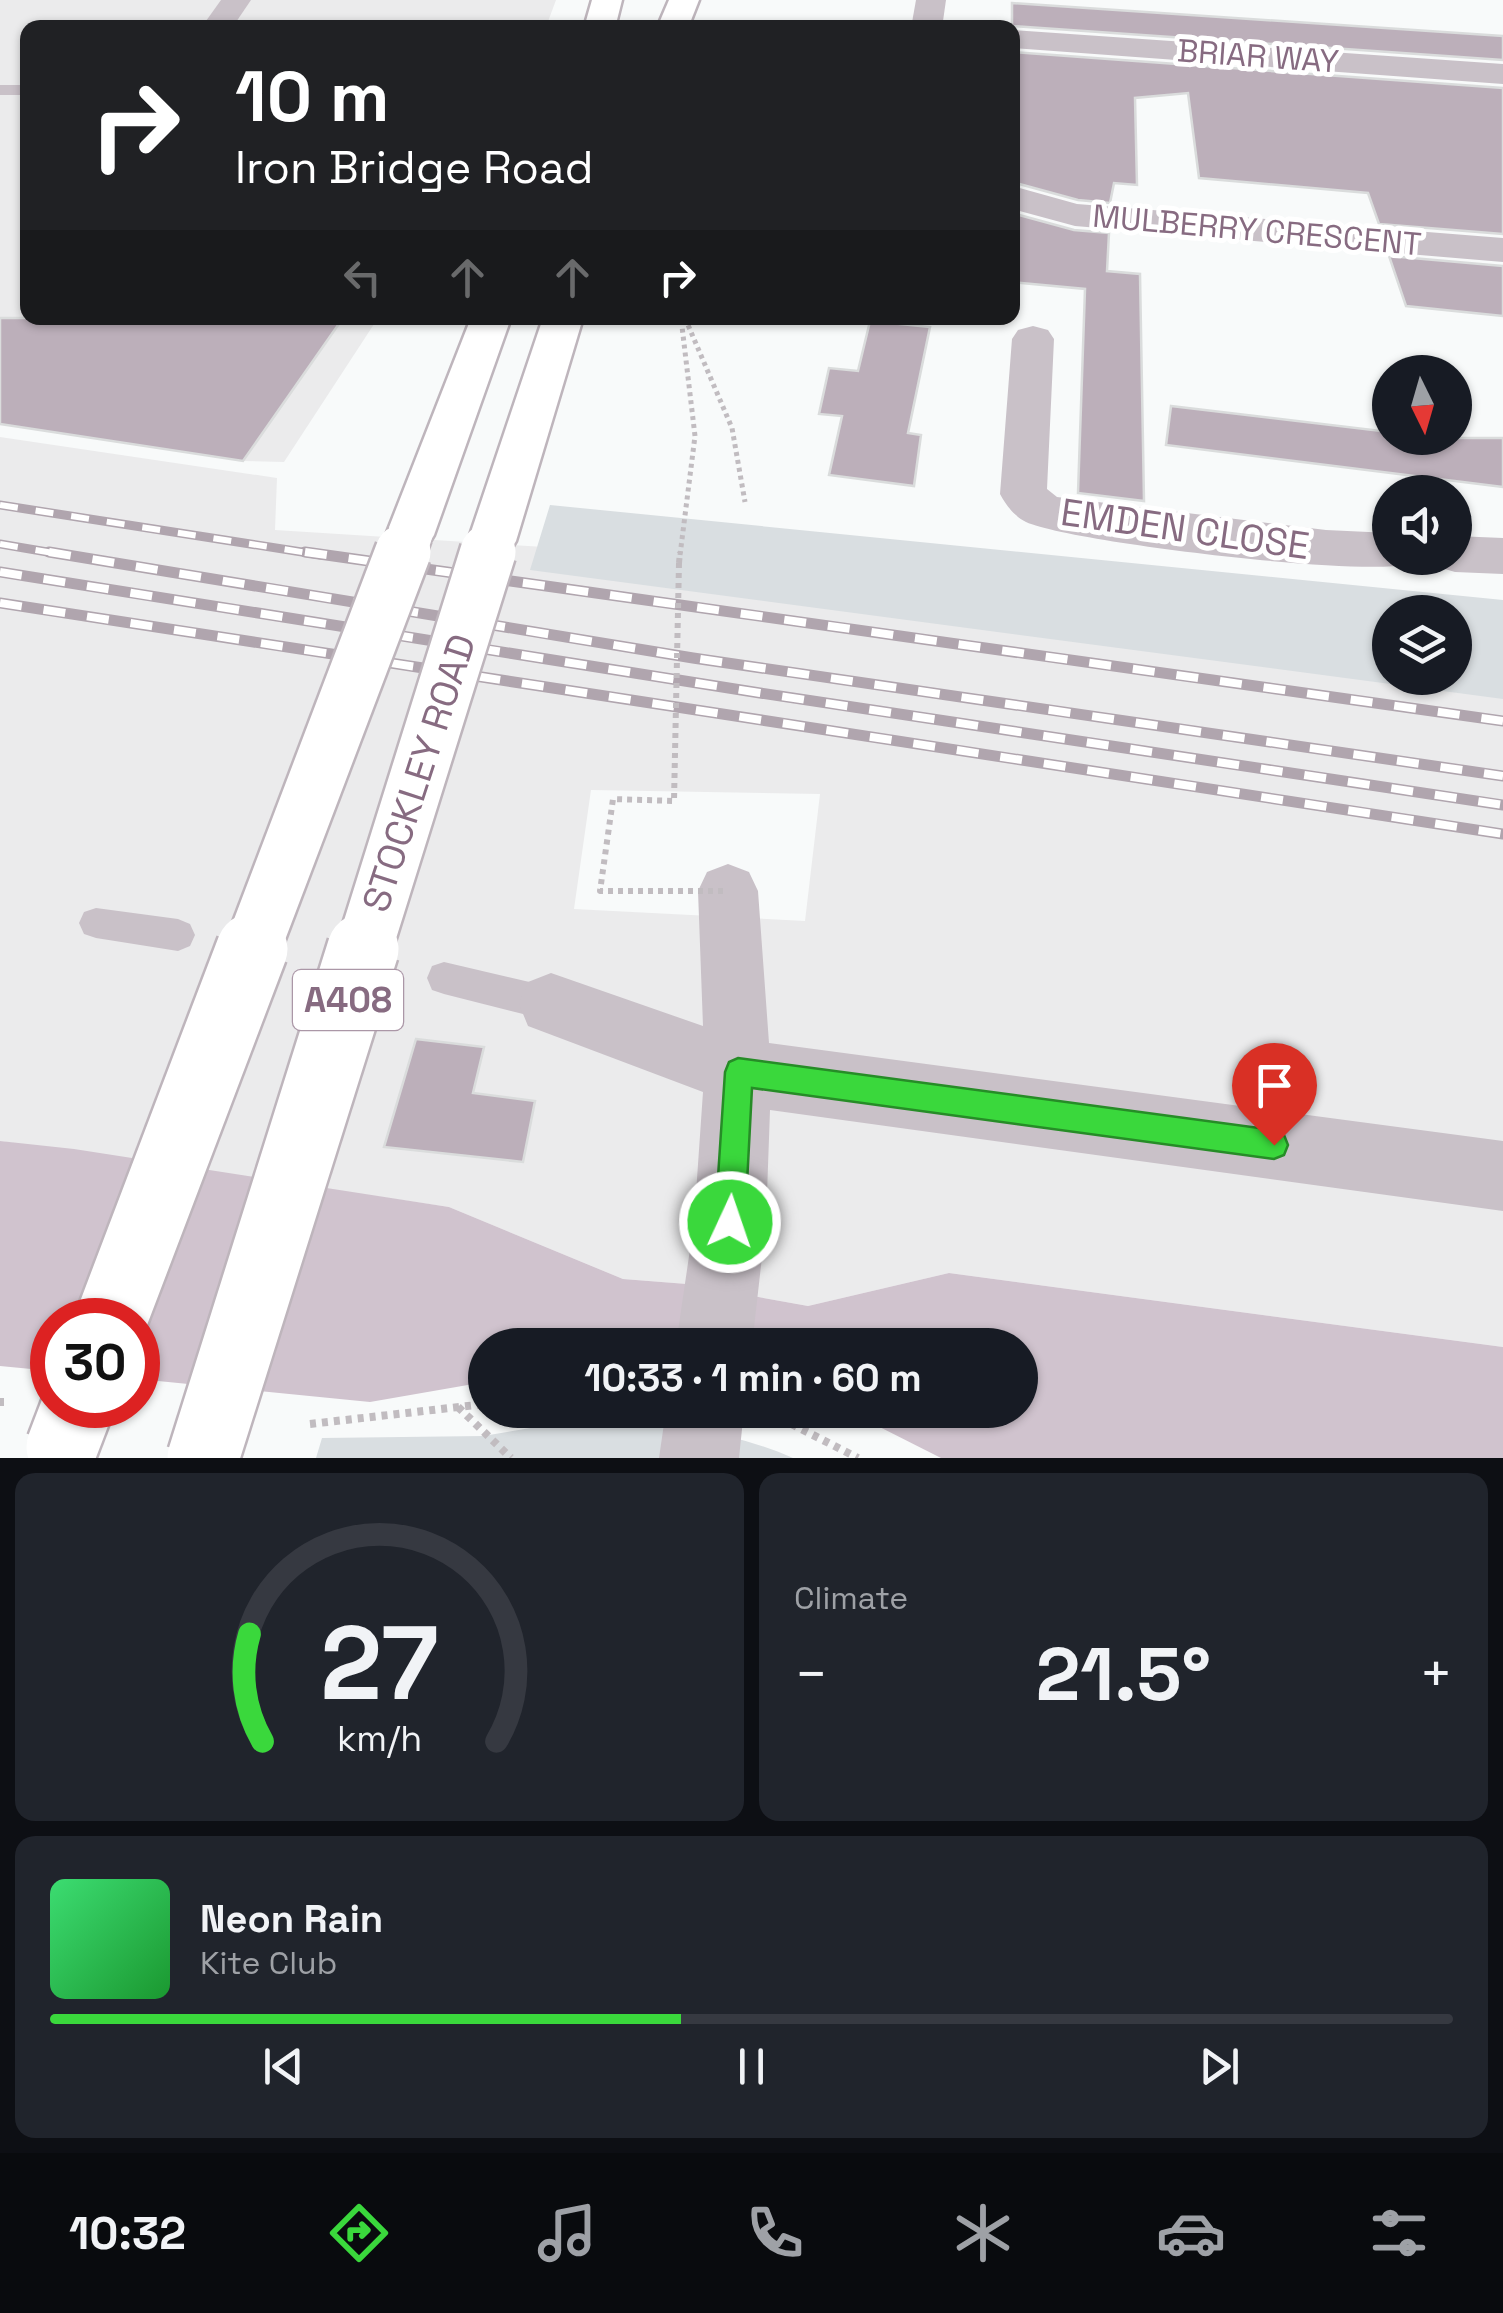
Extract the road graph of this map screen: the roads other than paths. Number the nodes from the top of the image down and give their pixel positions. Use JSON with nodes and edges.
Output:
{"nodes":[{"id":1,"x":1020,"y":40,"type":"edge"},
{"id":2,"x":1503,"y":74,"type":"edge"},
{"id":3,"x":1020,"y":199,"type":"edge"},
{"id":4,"x":1503,"y":250,"type":"edge"},
{"id":5,"x":488,"y":325,"type":"edge"},
{"id":6,"x":561,"y":325,"type":"edge"},
{"id":7,"x":1033,"y":339,"type":"dead end"},
{"id":8,"x":1372,"y":549,"type":"edge"},
{"id":9,"x":1472,"y":555,"type":"edge"},
{"id":10,"x":1503,"y":556,"type":"edge"},
{"id":11,"x":728,"y":891,"type":"road end"},
{"id":12,"x":96,"y":923,"type":"dead end"},
{"id":13,"x":178,"y":935,"type":"dead end"},
{"id":14,"x":444,"y":978,"type":"dead end"},
{"id":15,"x":551,"y":1004,"type":"joint"},
{"id":16,"x":738,"y":1072,"type":"junction"},
{"id":17,"x":1503,"y":1176,"type":"edge"},
{"id":18,"x":118,"y":1298,"type":"edge"},
{"id":19,"x":716,"y":1328,"type":"edge"},
{"id":20,"x":703,"y":1428,"type":"edge"},
{"id":21,"x":203,"y":1458,"type":"edge"},
{"id":22,"x":699,"y":1458,"type":"edge"}],
"edges":[{"from":1,"to":2,"type":"street","name":"BRIAR WAY"},
{"from":3,"to":4,"type":"street","name":"MULBERRY CRESCENT"},
{"from":5,"to":18,"type":"main road","number":"A408","bridge":true},
{"from":6,"to":21,"type":"main road","name":"STOCKLEY ROAD","number":"A408","bridge":true},
{"from":7,"to":8,"type":"street","name":"EMDEN CLOSE"},
{"from":9,"to":10,"type":"street"},
{"from":11,"to":16,"type":"street"},
{"from":12,"to":13,"type":"lane"},
{"from":14,"to":15,"type":"lane"},
{"from":15,"to":16,"type":"street"},
{"from":16,"to":17,"type":"street"},
{"from":16,"to":19,"type":"street"},
{"from":20,"to":22,"type":"street"}]}
